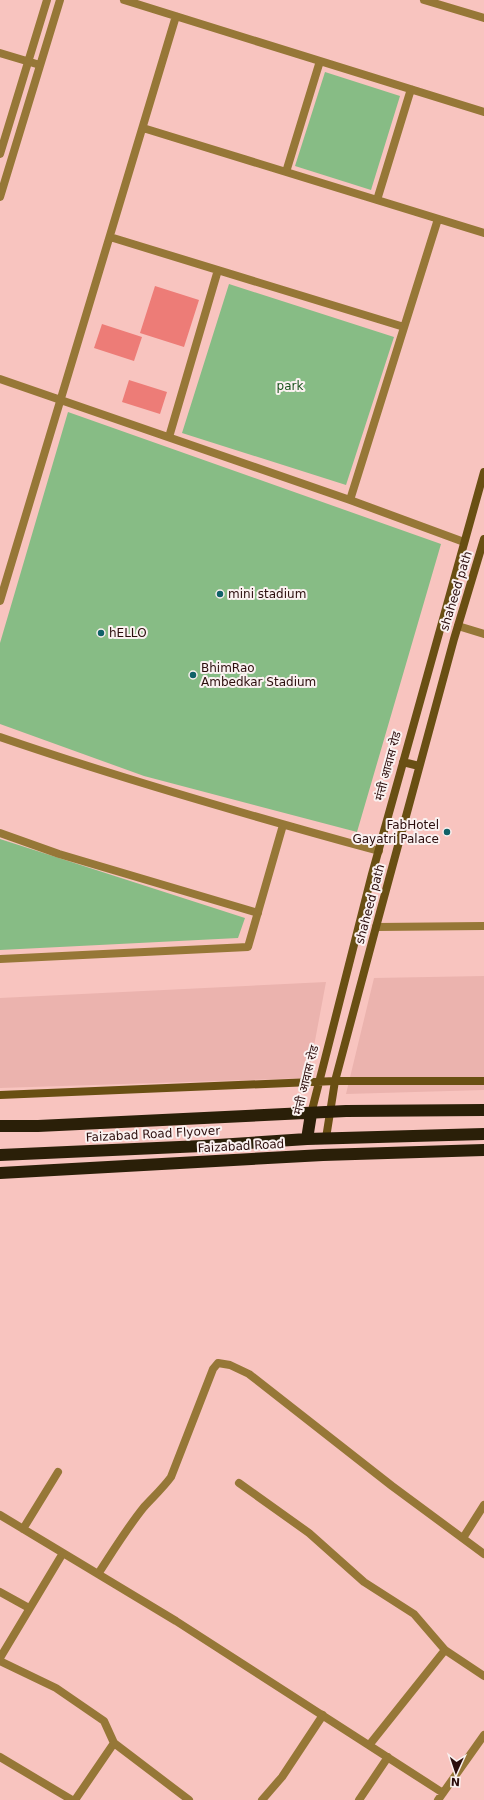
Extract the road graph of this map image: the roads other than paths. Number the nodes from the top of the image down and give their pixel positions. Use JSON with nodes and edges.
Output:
{"nodes":[{"id":1,"x":46,"y":0,"type":"edge"},
{"id":2,"x":60,"y":0,"type":"edge"},
{"id":3,"x":124,"y":0,"type":"edge"},
{"id":4,"x":424,"y":0,"type":"edge"},
{"id":5,"x":176,"y":16,"type":"junction"},
{"id":6,"x":484,"y":18,"type":"edge"},
{"id":7,"x":0,"y":53,"type":"edge"},
{"id":8,"x":320,"y":61,"type":"junction"},
{"id":9,"x":28,"y":62,"type":"junction"},
{"id":10,"x":40,"y":65,"type":"junction"},
{"id":11,"x":411,"y":89,"type":"junction"},
{"id":12,"x":484,"y":112,"type":"edge"},
{"id":13,"x":143,"y":128,"type":"junction"},
{"id":14,"x":0,"y":154,"type":"edge"},
{"id":15,"x":286,"y":172,"type":"junction"},
{"id":16,"x":0,"y":197,"type":"edge"},
{"id":17,"x":377,"y":200,"type":"junction"},
{"id":18,"x":438,"y":219,"type":"junction"},
{"id":19,"x":484,"y":233,"type":"edge"},
{"id":20,"x":110,"y":237,"type":"junction"},
{"id":21,"x":218,"y":270,"type":"junction"},
{"id":22,"x":404,"y":327,"type":"junction"},
{"id":23,"x":0,"y":379,"type":"edge"},
{"id":24,"x":61,"y":399,"type":"junction"},
{"id":25,"x":168,"y":437,"type":"junction"},
{"id":26,"x":484,"y":472,"type":"edge"},
{"id":27,"x":350,"y":500,"type":"junction"},
{"id":28,"x":484,"y":539,"type":"edge"},
{"id":29,"x":464,"y":542,"type":"junction"},
{"id":30,"x":0,"y":602,"type":"edge"},
{"id":31,"x":458,"y":626,"type":"junction"},
{"id":32,"x":484,"y":634,"type":"edge"},
{"id":33,"x":0,"y":737,"type":"edge"},
{"id":34,"x":403,"y":762,"type":"junction"},
{"id":35,"x":419,"y":766,"type":"junction"},
{"id":36,"x":282,"y":825,"type":"junction"},
{"id":37,"x":0,"y":833,"type":"edge"},
{"id":38,"x":379,"y":851,"type":"junction"},
{"id":39,"x":258,"y":913,"type":"junction"},
{"id":40,"x":484,"y":926,"type":"edge"},
{"id":41,"x":376,"y":927,"type":"junction"},
{"id":42,"x":0,"y":959,"type":"edge"},
{"id":43,"x":335,"y":1081,"type":"junction"},
{"id":44,"x":484,"y":1081,"type":"edge"},
{"id":45,"x":319,"y":1082,"type":"junction"},
{"id":46,"x":0,"y":1095,"type":"edge"},
{"id":47,"x":484,"y":1110,"type":"edge"},
{"id":48,"x":331,"y":1112,"type":"junction"},
{"id":49,"x":311,"y":1114,"type":"junction"},
{"id":50,"x":0,"y":1126,"type":"edge"},
{"id":51,"x":484,"y":1134,"type":"edge"},
{"id":52,"x":326,"y":1138,"type":"junction"},
{"id":53,"x":307,"y":1139,"type":"junction"},
{"id":54,"x":484,"y":1150,"type":"edge"},
{"id":55,"x":0,"y":1155,"type":"edge"},
{"id":56,"x":0,"y":1173,"type":"edge"},
{"id":57,"x":58,"y":1472,"type":"dead end"},
{"id":58,"x":239,"y":1483,"type":"dead end"},
{"id":59,"x":484,"y":1505,"type":"edge"},
{"id":60,"x":0,"y":1515,"type":"edge"},
{"id":61,"x":23,"y":1529,"type":"junction"},
{"id":62,"x":463,"y":1538,"type":"junction"},
{"id":63,"x":63,"y":1553,"type":"junction"},
{"id":64,"x":484,"y":1554,"type":"edge"},
{"id":65,"x":98,"y":1574,"type":"junction"},
{"id":66,"x":0,"y":1592,"type":"edge"},
{"id":67,"x":29,"y":1608,"type":"junction"},
{"id":68,"x":445,"y":1650,"type":"junction"},
{"id":69,"x":0,"y":1658,"type":"edge"},
{"id":70,"x":0,"y":1661,"type":"edge"},
{"id":71,"x":484,"y":1676,"type":"edge"},
{"id":72,"x":323,"y":1715,"type":"junction"},
{"id":73,"x":484,"y":1735,"type":"edge"},
{"id":74,"x":114,"y":1743,"type":"junction"},
{"id":75,"x":370,"y":1744,"type":"junction"},
{"id":76,"x":0,"y":1757,"type":"edge"},
{"id":77,"x":388,"y":1757,"type":"junction"},
{"id":78,"x":441,"y":1797,"type":"edge"},
{"id":79,"x":72,"y":1800,"type":"edge"},
{"id":80,"x":75,"y":1800,"type":"edge"},
{"id":81,"x":189,"y":1800,"type":"edge"},
{"id":82,"x":262,"y":1800,"type":"edge"},
{"id":83,"x":358,"y":1800,"type":"edge"}],
"edges":[{"from":1,"to":9,"type":"street"},
{"from":2,"to":10,"type":"street"},
{"from":3,"to":5,"type":"street"},
{"from":4,"to":6,"type":"street"},
{"from":5,"to":8,"type":"street"},
{"from":5,"to":13,"type":"street"},
{"from":7,"to":9,"type":"street"},
{"from":8,"to":11,"type":"street"},
{"from":8,"to":15,"type":"street"},
{"from":9,"to":10,"type":"street"},
{"from":9,"to":14,"type":"street"},
{"from":10,"to":16,"type":"street"},
{"from":11,"to":12,"type":"street"},
{"from":11,"to":17,"type":"street"},
{"from":13,"to":15,"type":"street"},
{"from":13,"to":20,"type":"street"},
{"from":15,"to":17,"type":"street"},
{"from":17,"to":18,"type":"street"},
{"from":18,"to":19,"type":"street"},
{"from":18,"to":22,"type":"street"},
{"from":20,"to":21,"type":"street"},
{"from":20,"to":24,"type":"street"},
{"from":21,"to":22,"type":"street"},
{"from":21,"to":25,"type":"street"},
{"from":22,"to":27,"type":"street"},
{"from":23,"to":24,"type":"street"},
{"from":24,"to":25,"type":"street"},
{"from":24,"to":30,"type":"street"},
{"from":25,"to":27,"type":"street"},
{"from":26,"to":29,"type":"street","name":"मंत्ती आवास रोड"},
{"from":27,"to":29,"type":"street"},
{"from":28,"to":31,"type":"street","name":"shaheed path"},
{"from":29,"to":34,"type":"street","name":"मंत्ती आवास रोड"},
{"from":31,"to":32,"type":"street"},
{"from":31,"to":35,"type":"street","name":"shaheed path"},
{"from":33,"to":36,"type":"street"},
{"from":34,"to":35,"type":"street"},
{"from":34,"to":38,"type":"street","name":"मंत्ती आवास रोड"},
{"from":35,"to":41,"type":"street","name":"shaheed path"},
{"from":36,"to":38,"type":"street"},
{"from":36,"to":39,"type":"street"},
{"from":37,"to":39,"type":"street"},
{"from":38,"to":45,"type":"street","name":"मंत्ती आवास रोड"},
{"from":39,"to":42,"type":"street"},
{"from":40,"to":41,"type":"street"},
{"from":41,"to":43,"type":"street","name":"shaheed path"},
{"from":43,"to":44,"type":"street"},
{"from":43,"to":45,"type":"street"},
{"from":43,"to":48,"type":"street","name":"shaheed path"},
{"from":45,"to":46,"type":"street"},
{"from":45,"to":49,"type":"street","name":"मंत्ती आवास रोड"},
{"from":47,"to":48,"type":"highway"},
{"from":48,"to":49,"type":"highway"},
{"from":48,"to":52,"type":"street","name":"shaheed path"},
{"from":49,"to":50,"type":"highway"},
{"from":49,"to":53,"type":"highway","name":"मंत्ती आवास रोड"},
{"from":51,"to":52,"type":"highway"},
{"from":52,"to":53,"type":"highway"},
{"from":53,"to":55,"type":"highway","name":"Faizabad Road Flyover"},
{"from":54,"to":56,"type":"highway","name":"Faizabad Road"},
{"from":57,"to":61,"type":"street"},
{"from":58,"to":68,"type":"street"},
{"from":59,"to":62,"type":"street"},
{"from":60,"to":61,"type":"street"},
{"from":61,"to":63,"type":"street"},
{"from":62,"to":64,"type":"street"},
{"from":62,"to":65,"type":"street"},
{"from":63,"to":65,"type":"street"},
{"from":63,"to":67,"type":"street"},
{"from":65,"to":72,"type":"street"},
{"from":66,"to":67,"type":"street"},
{"from":67,"to":69,"type":"street"},
{"from":68,"to":71,"type":"street"},
{"from":68,"to":75,"type":"street"},
{"from":70,"to":74,"type":"street"},
{"from":72,"to":75,"type":"street"},
{"from":72,"to":82,"type":"street"},
{"from":73,"to":78,"type":"street"},
{"from":74,"to":80,"type":"street"},
{"from":74,"to":81,"type":"street"},
{"from":75,"to":77,"type":"street"},
{"from":76,"to":79,"type":"street"},
{"from":77,"to":78,"type":"street"},
{"from":77,"to":83,"type":"street"}]}
